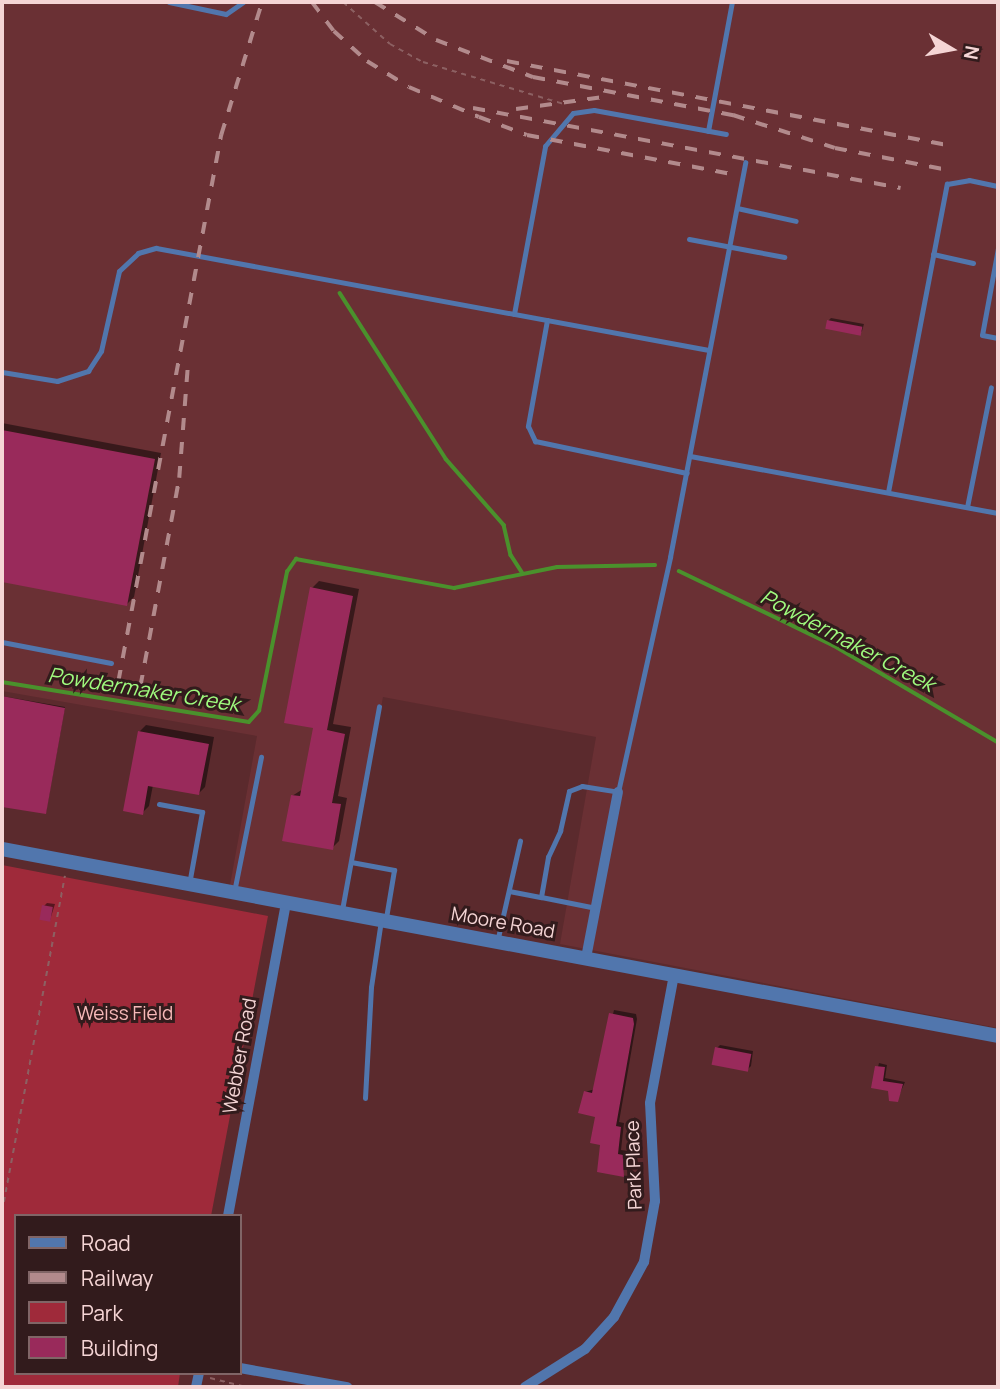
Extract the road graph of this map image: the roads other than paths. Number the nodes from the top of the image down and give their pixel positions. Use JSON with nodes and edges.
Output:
{"nodes":[{"id":1,"x":169,"y":2,"type":"edge"},
{"id":2,"x":243,"y":2,"type":"edge"},
{"id":3,"x":732,"y":2,"type":"edge"},
{"id":4,"x":708,"y":131,"type":"junction"},
{"id":5,"x":726,"y":134,"type":"dead end"},
{"id":6,"x":745,"y":162,"type":"dead end"},
{"id":7,"x":998,"y":186,"type":"edge"},
{"id":8,"x":737,"y":208,"type":"junction"},
{"id":9,"x":796,"y":221,"type":"dead end"},
{"id":10,"x":689,"y":239,"type":"dead end"},
{"id":11,"x":729,"y":246,"type":"junction"},
{"id":12,"x":998,"y":248,"type":"edge"},
{"id":13,"x":933,"y":254,"type":"junction"},
{"id":14,"x":785,"y":257,"type":"dead end"},
{"id":15,"x":974,"y":263,"type":"dead end"},
{"id":16,"x":514,"y":314,"type":"junction"},
{"id":17,"x":547,"y":320,"type":"junction"},
{"id":18,"x":998,"y":338,"type":"edge"},
{"id":19,"x":709,"y":350,"type":"junction"},
{"id":20,"x":2,"y":372,"type":"edge"},
{"id":21,"x":991,"y":387,"type":"dead end"},
{"id":22,"x":691,"y":456,"type":"junction"},
{"id":23,"x":687,"y":473,"type":"junction"},
{"id":24,"x":888,"y":492,"type":"junction"},
{"id":25,"x":967,"y":507,"type":"junction"},
{"id":26,"x":998,"y":513,"type":"edge"},
{"id":27,"x":2,"y":642,"type":"edge"},
{"id":28,"x":111,"y":663,"type":"dead end"},
{"id":29,"x":379,"y":706,"type":"dead end"},
{"id":30,"x":261,"y":757,"type":"dead end"},
{"id":31,"x":618,"y":792,"type":"junction"},
{"id":32,"x":159,"y":804,"type":"dead end"},
{"id":33,"x":520,"y":841,"type":"dead end"},
{"id":34,"x":2,"y":849,"type":"edge"},
{"id":35,"x":351,"y":862,"type":"junction"},
{"id":36,"x":189,"y":884,"type":"junction"},
{"id":37,"x":509,"y":891,"type":"junction"},
{"id":38,"x":234,"y":892,"type":"junction"},
{"id":39,"x":541,"y":897,"type":"junction"},
{"id":40,"x":286,"y":902,"type":"junction"},
{"id":41,"x":596,"y":908,"type":"junction"},
{"id":42,"x":342,"y":913,"type":"junction"},
{"id":43,"x":383,"y":921,"type":"junction"},
{"id":44,"x":497,"y":942,"type":"junction"},
{"id":45,"x":586,"y":958,"type":"junction"},
{"id":46,"x":674,"y":975,"type":"junction"},
{"id":47,"x":998,"y":1036,"type":"edge"},
{"id":48,"x":365,"y":1098,"type":"dead end"},
{"id":49,"x":228,"y":1214,"type":"edge"},
{"id":50,"x":242,"y":1368,"type":"edge"},
{"id":51,"x":347,"y":1387,"type":"edge"},
{"id":52,"x":526,"y":1387,"type":"edge"}],
"edges":[{"from":1,"to":2,"type":"lane"},
{"from":3,"to":4,"type":"lane"},
{"from":4,"to":5,"type":"lane"},
{"from":4,"to":16,"type":"lane"},
{"from":6,"to":8,"type":"lane"},
{"from":7,"to":13,"type":"lane"},
{"from":8,"to":9,"type":"lane"},
{"from":8,"to":11,"type":"lane"},
{"from":10,"to":11,"type":"lane"},
{"from":11,"to":14,"type":"lane"},
{"from":11,"to":19,"type":"lane"},
{"from":12,"to":18,"type":"lane"},
{"from":13,"to":15,"type":"lane"},
{"from":13,"to":24,"type":"lane"},
{"from":16,"to":17,"type":"lane"},
{"from":16,"to":20,"type":"lane"},
{"from":17,"to":19,"type":"lane"},
{"from":17,"to":23,"type":"lane"},
{"from":19,"to":22,"type":"lane"},
{"from":21,"to":25,"type":"lane"},
{"from":22,"to":23,"type":"lane"},
{"from":22,"to":24,"type":"lane"},
{"from":23,"to":31,"type":"lane"},
{"from":24,"to":25,"type":"lane"},
{"from":25,"to":26,"type":"lane"},
{"from":27,"to":28,"type":"lane"},
{"from":29,"to":35,"type":"lane"},
{"from":30,"to":38,"type":"lane"},
{"from":31,"to":39,"type":"lane"},
{"from":31,"to":41,"type":"street"},
{"from":32,"to":36,"type":"lane"},
{"from":33,"to":37,"type":"lane"},
{"from":34,"to":36,"type":"street","name":"Moore Road"},
{"from":35,"to":42,"type":"lane"},
{"from":35,"to":43,"type":"lane"},
{"from":36,"to":38,"type":"street","name":"Moore Road"},
{"from":37,"to":39,"type":"lane"},
{"from":37,"to":44,"type":"lane"},
{"from":38,"to":40,"type":"street","name":"Moore Road"},
{"from":39,"to":41,"type":"lane"},
{"from":40,"to":42,"type":"street","name":"Moore Road"},
{"from":40,"to":49,"type":"street","name":"Webber Road"},
{"from":41,"to":45,"type":"street"},
{"from":42,"to":43,"type":"street","name":"Moore Road"},
{"from":43,"to":44,"type":"street","name":"Moore Road"},
{"from":43,"to":48,"type":"lane"},
{"from":44,"to":45,"type":"street","name":"Moore Road"},
{"from":45,"to":46,"type":"street","name":"Moore Road"},
{"from":46,"to":47,"type":"street","name":"Moore Road"},
{"from":46,"to":52,"type":"street","name":"Park Place"},
{"from":50,"to":51,"type":"street"}]}
